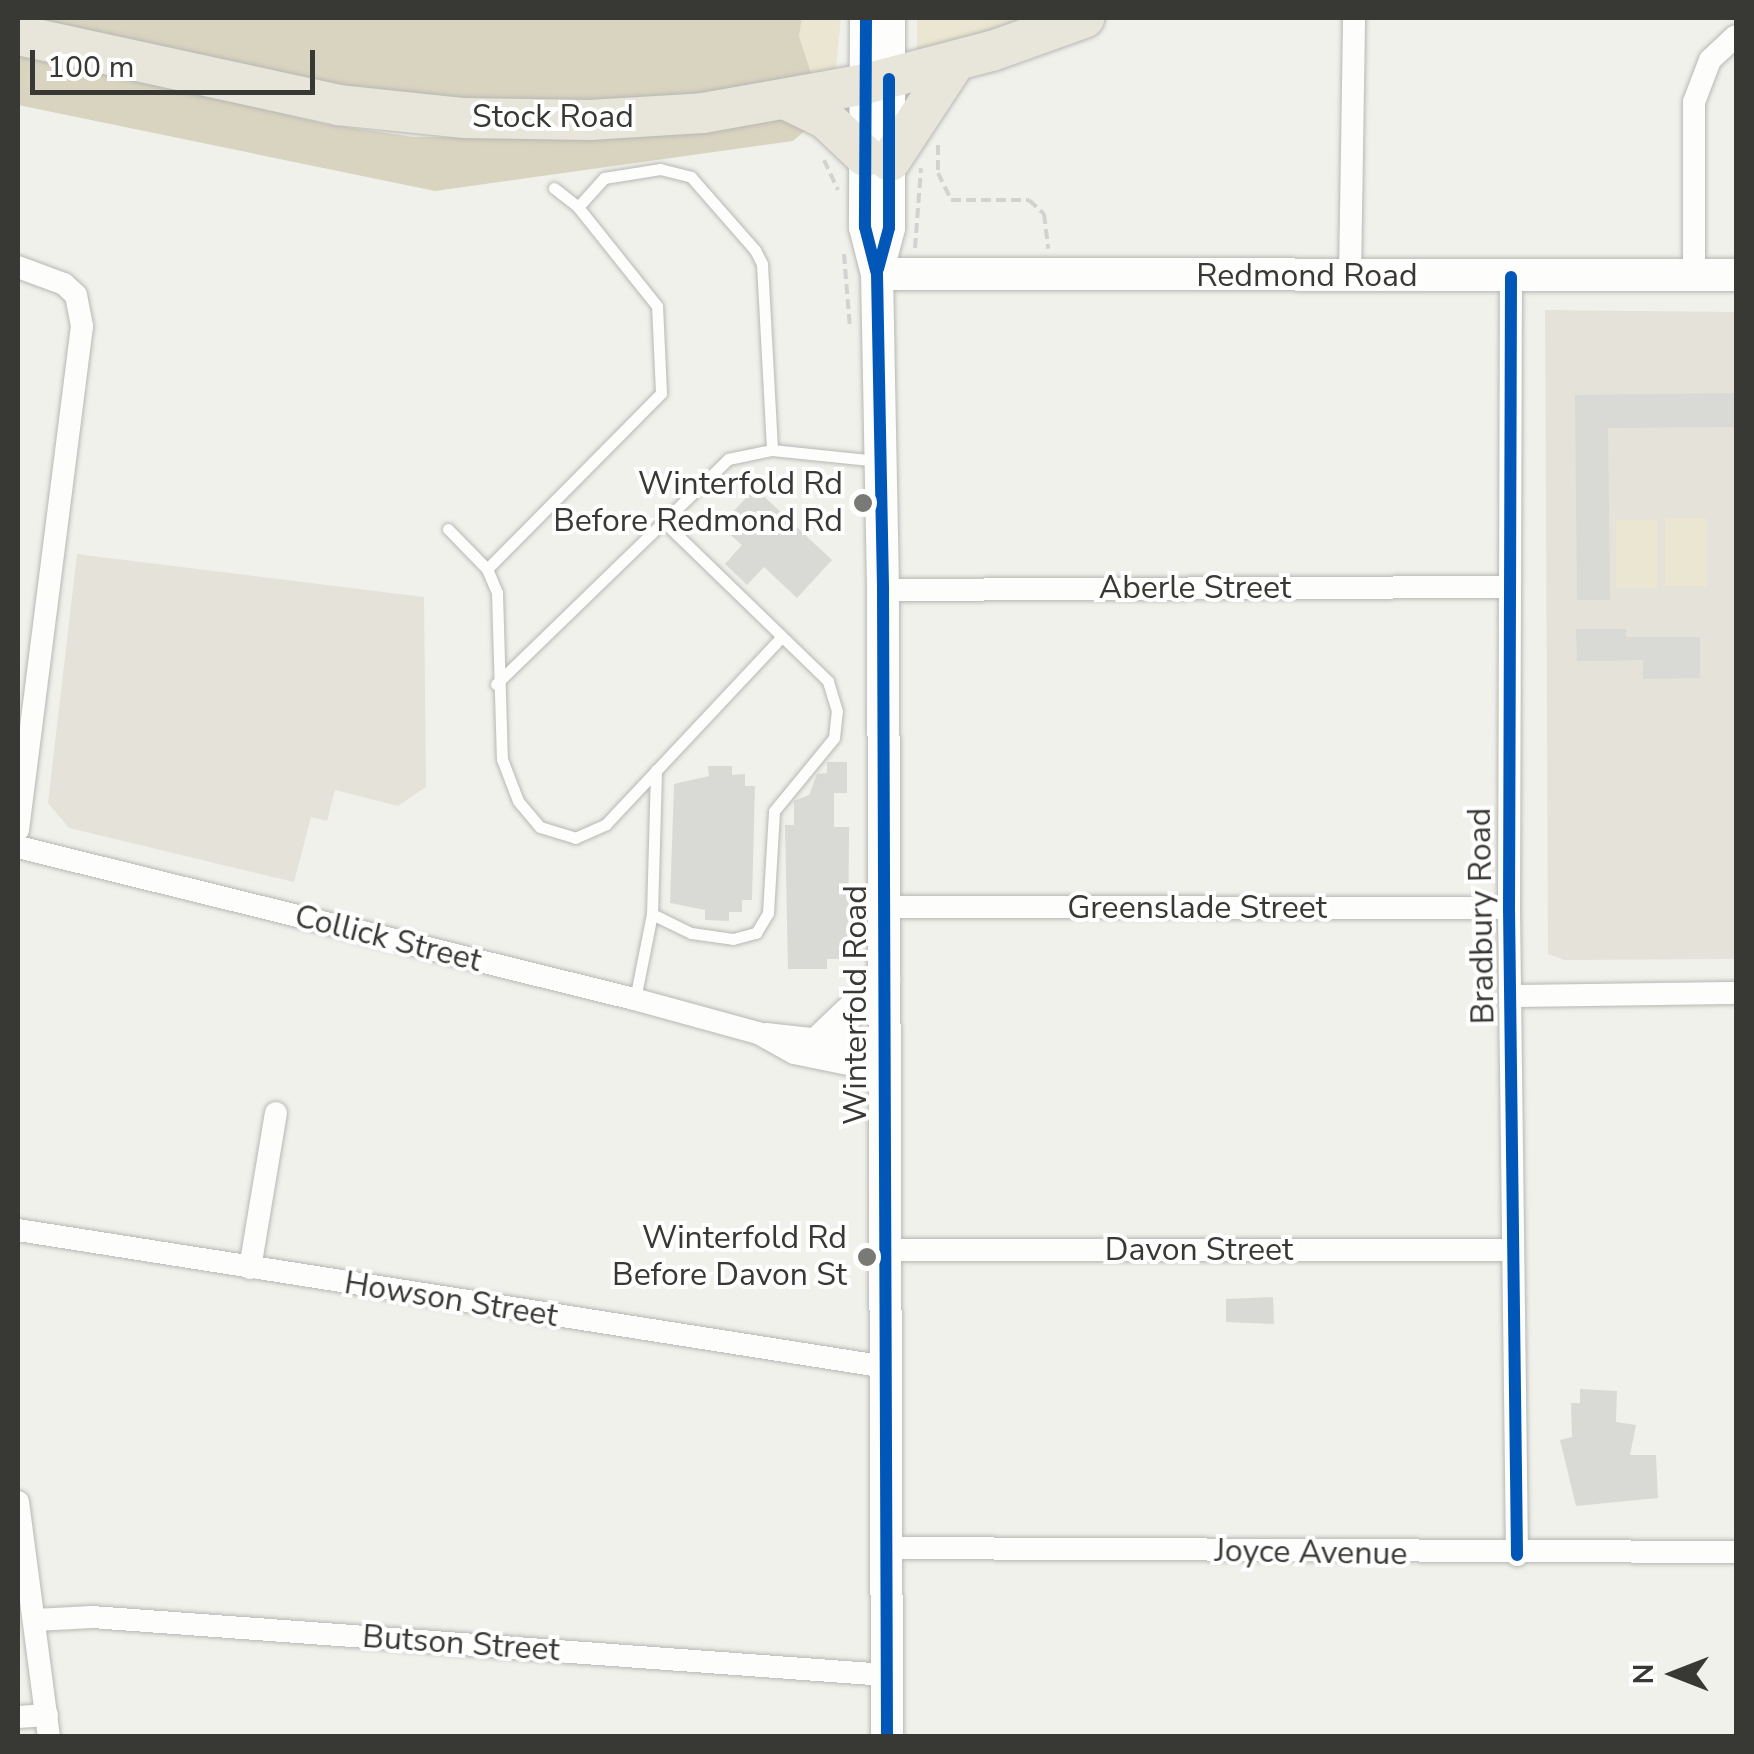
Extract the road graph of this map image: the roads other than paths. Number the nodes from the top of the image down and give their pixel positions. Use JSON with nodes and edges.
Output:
{"nodes":[{"id":1,"x":866,"y":18,"type":"edge"},
{"id":2,"x":890,"y":18,"type":"edge"},
{"id":3,"x":1084,"y":18,"type":"edge"},
{"id":4,"x":1354,"y":18,"type":"edge"},
{"id":5,"x":18,"y":35,"type":"edge"},
{"id":6,"x":1736,"y":36,"type":"edge"},
{"id":7,"x":955,"y":62,"type":"junction"},
{"id":8,"x":877,"y":81,"type":"junction"},
{"id":9,"x":788,"y":100,"type":"junction"},
{"id":10,"x":892,"y":157,"type":"junction"},
{"id":11,"x":554,"y":188,"type":"dead end"},
{"id":12,"x":578,"y":208,"type":"junction"},
{"id":13,"x":18,"y":267,"type":"edge"},
{"id":14,"x":877,"y":274,"type":"junction"},
{"id":15,"x":1694,"y":276,"type":"junction"},
{"id":16,"x":1736,"y":276,"type":"edge"},
{"id":17,"x":1350,"y":277,"type":"junction"},
{"id":18,"x":1512,"y":277,"type":"junction"},
{"id":19,"x":772,"y":450,"type":"junction"},
{"id":20,"x":879,"y":461,"type":"junction"},
{"id":21,"x":663,"y":522,"type":"junction"},
{"id":22,"x":448,"y":529,"type":"dead end"},
{"id":23,"x":487,"y":570,"type":"junction"},
{"id":24,"x":1507,"y":587,"type":"junction"},
{"id":25,"x":883,"y":590,"type":"junction"},
{"id":26,"x":780,"y":639,"type":"junction"},
{"id":27,"x":496,"y":684,"type":"junction"},
{"id":28,"x":656,"y":770,"type":"junction"},
{"id":29,"x":18,"y":830,"type":"edge"},
{"id":30,"x":18,"y":847,"type":"edge"},
{"id":31,"x":885,"y":907,"type":"junction"},
{"id":32,"x":1508,"y":908,"type":"junction"},
{"id":33,"x":652,"y":914,"type":"junction"},
{"id":34,"x":884,"y":980,"type":"junction"},
{"id":35,"x":1736,"y":994,"type":"edge"},
{"id":36,"x":1511,"y":996,"type":"junction"},
{"id":37,"x":634,"y":1000,"type":"junction"},
{"id":38,"x":758,"y":1034,"type":"junction"},
{"id":39,"x":822,"y":1038,"type":"junction"},
{"id":40,"x":883,"y":1059,"type":"junction"},
{"id":41,"x":276,"y":1113,"type":"dead end"},
{"id":42,"x":18,"y":1230,"type":"edge"},
{"id":43,"x":884,"y":1250,"type":"junction"},
{"id":44,"x":1513,"y":1250,"type":"junction"},
{"id":45,"x":250,"y":1268,"type":"junction"},
{"id":46,"x":886,"y":1367,"type":"junction"},
{"id":47,"x":18,"y":1502,"type":"edge"},
{"id":48,"x":886,"y":1548,"type":"junction"},
{"id":49,"x":1736,"y":1552,"type":"edge"},
{"id":50,"x":1518,"y":1555,"type":"junction"},
{"id":51,"x":35,"y":1620,"type":"junction"},
{"id":52,"x":886,"y":1675,"type":"junction"},
{"id":53,"x":18,"y":1718,"type":"edge"},
{"id":54,"x":48,"y":1726,"type":"edge"},
{"id":55,"x":886,"y":1736,"type":"edge"}],
"edges":[{"from":1,"to":8,"type":"main road","name":"Winterfold Road"},
{"from":2,"to":8,"type":"main road","name":"Winterfold Road"},
{"from":3,"to":7,"type":"highway","name":"Stock Road"},
{"from":4,"to":17,"type":"street"},
{"from":5,"to":9,"type":"highway","name":"Stock Road"},
{"from":6,"to":15,"type":"street"},
{"from":7,"to":8,"type":"highway","name":"Stock Road"},
{"from":7,"to":10,"type":"highway"},
{"from":8,"to":9,"type":"highway","name":"Stock Road"},
{"from":8,"to":10,"type":"main road","name":"Winterfold Road"},
{"from":9,"to":10,"type":"highway"},
{"from":10,"to":14,"type":"main road","name":"Winterfold Road"},
{"from":11,"to":12,"type":"lane"},
{"from":12,"to":19,"type":"lane"},
{"from":12,"to":23,"type":"lane"},
{"from":13,"to":29,"type":"street"},
{"from":14,"to":17,"type":"main road","name":"Redmond Road"},
{"from":14,"to":20,"type":"main road","name":"Winterfold Road"},
{"from":15,"to":16,"type":"main road","name":"Redmond Road"},
{"from":15,"to":18,"type":"main road","name":"Redmond Road"},
{"from":17,"to":18,"type":"main road","name":"Redmond Road"},
{"from":18,"to":24,"type":"street","name":"Bradbury Road"},
{"from":19,"to":20,"type":"lane"},
{"from":19,"to":21,"type":"lane"},
{"from":20,"to":25,"type":"main road","name":"Winterfold Road"},
{"from":21,"to":26,"type":"lane"},
{"from":21,"to":27,"type":"lane"},
{"from":22,"to":23,"type":"lane"},
{"from":23,"to":27,"type":"lane"},
{"from":24,"to":25,"type":"street","name":"Aberle Street"},
{"from":24,"to":32,"type":"street","name":"Bradbury Road"},
{"from":25,"to":31,"type":"main road","name":"Winterfold Road"},
{"from":26,"to":28,"type":"lane"},
{"from":26,"to":33,"type":"lane"},
{"from":27,"to":28,"type":"lane"},
{"from":28,"to":33,"type":"lane"},
{"from":30,"to":37,"type":"street","name":"Collick Street"},
{"from":31,"to":32,"type":"street","name":"Greenslade Street"},
{"from":31,"to":34,"type":"main road","name":"Winterfold Road"},
{"from":32,"to":36,"type":"street","name":"Bradbury Road"},
{"from":33,"to":37,"type":"lane"},
{"from":34,"to":39,"type":"main road"},
{"from":34,"to":40,"type":"main road","name":"Winterfold Road"},
{"from":35,"to":36,"type":"street"},
{"from":36,"to":44,"type":"street","name":"Bradbury Road"},
{"from":37,"to":38,"type":"street","name":"Collick Street"},
{"from":38,"to":39,"type":"street","name":"Collick Street"},
{"from":38,"to":40,"type":"street","name":"Collick Street"},
{"from":39,"to":40,"type":"street","name":"Collick Street"},
{"from":40,"to":43,"type":"main road","name":"Winterfold Road"},
{"from":41,"to":45,"type":"street"},
{"from":42,"to":45,"type":"street","name":"Howson Street"},
{"from":43,"to":44,"type":"street","name":"Davon Street"},
{"from":43,"to":46,"type":"main road","name":"Winterfold Road"},
{"from":44,"to":50,"type":"street","name":"Bradbury Road"},
{"from":45,"to":46,"type":"street","name":"Howson Street"},
{"from":46,"to":48,"type":"main road","name":"Winterfold Road"},
{"from":47,"to":51,"type":"street"},
{"from":48,"to":50,"type":"street","name":"Joyce Avenue"},
{"from":48,"to":52,"type":"main road","name":"Winterfold Road"},
{"from":49,"to":50,"type":"street","name":"Joyce Avenue"},
{"from":51,"to":52,"type":"street","name":"Butson Street"},
{"from":51,"to":54,"type":"street"},
{"from":52,"to":55,"type":"main road","name":"Winterfold Road"},
{"from":53,"to":54,"type":"street"}]}
